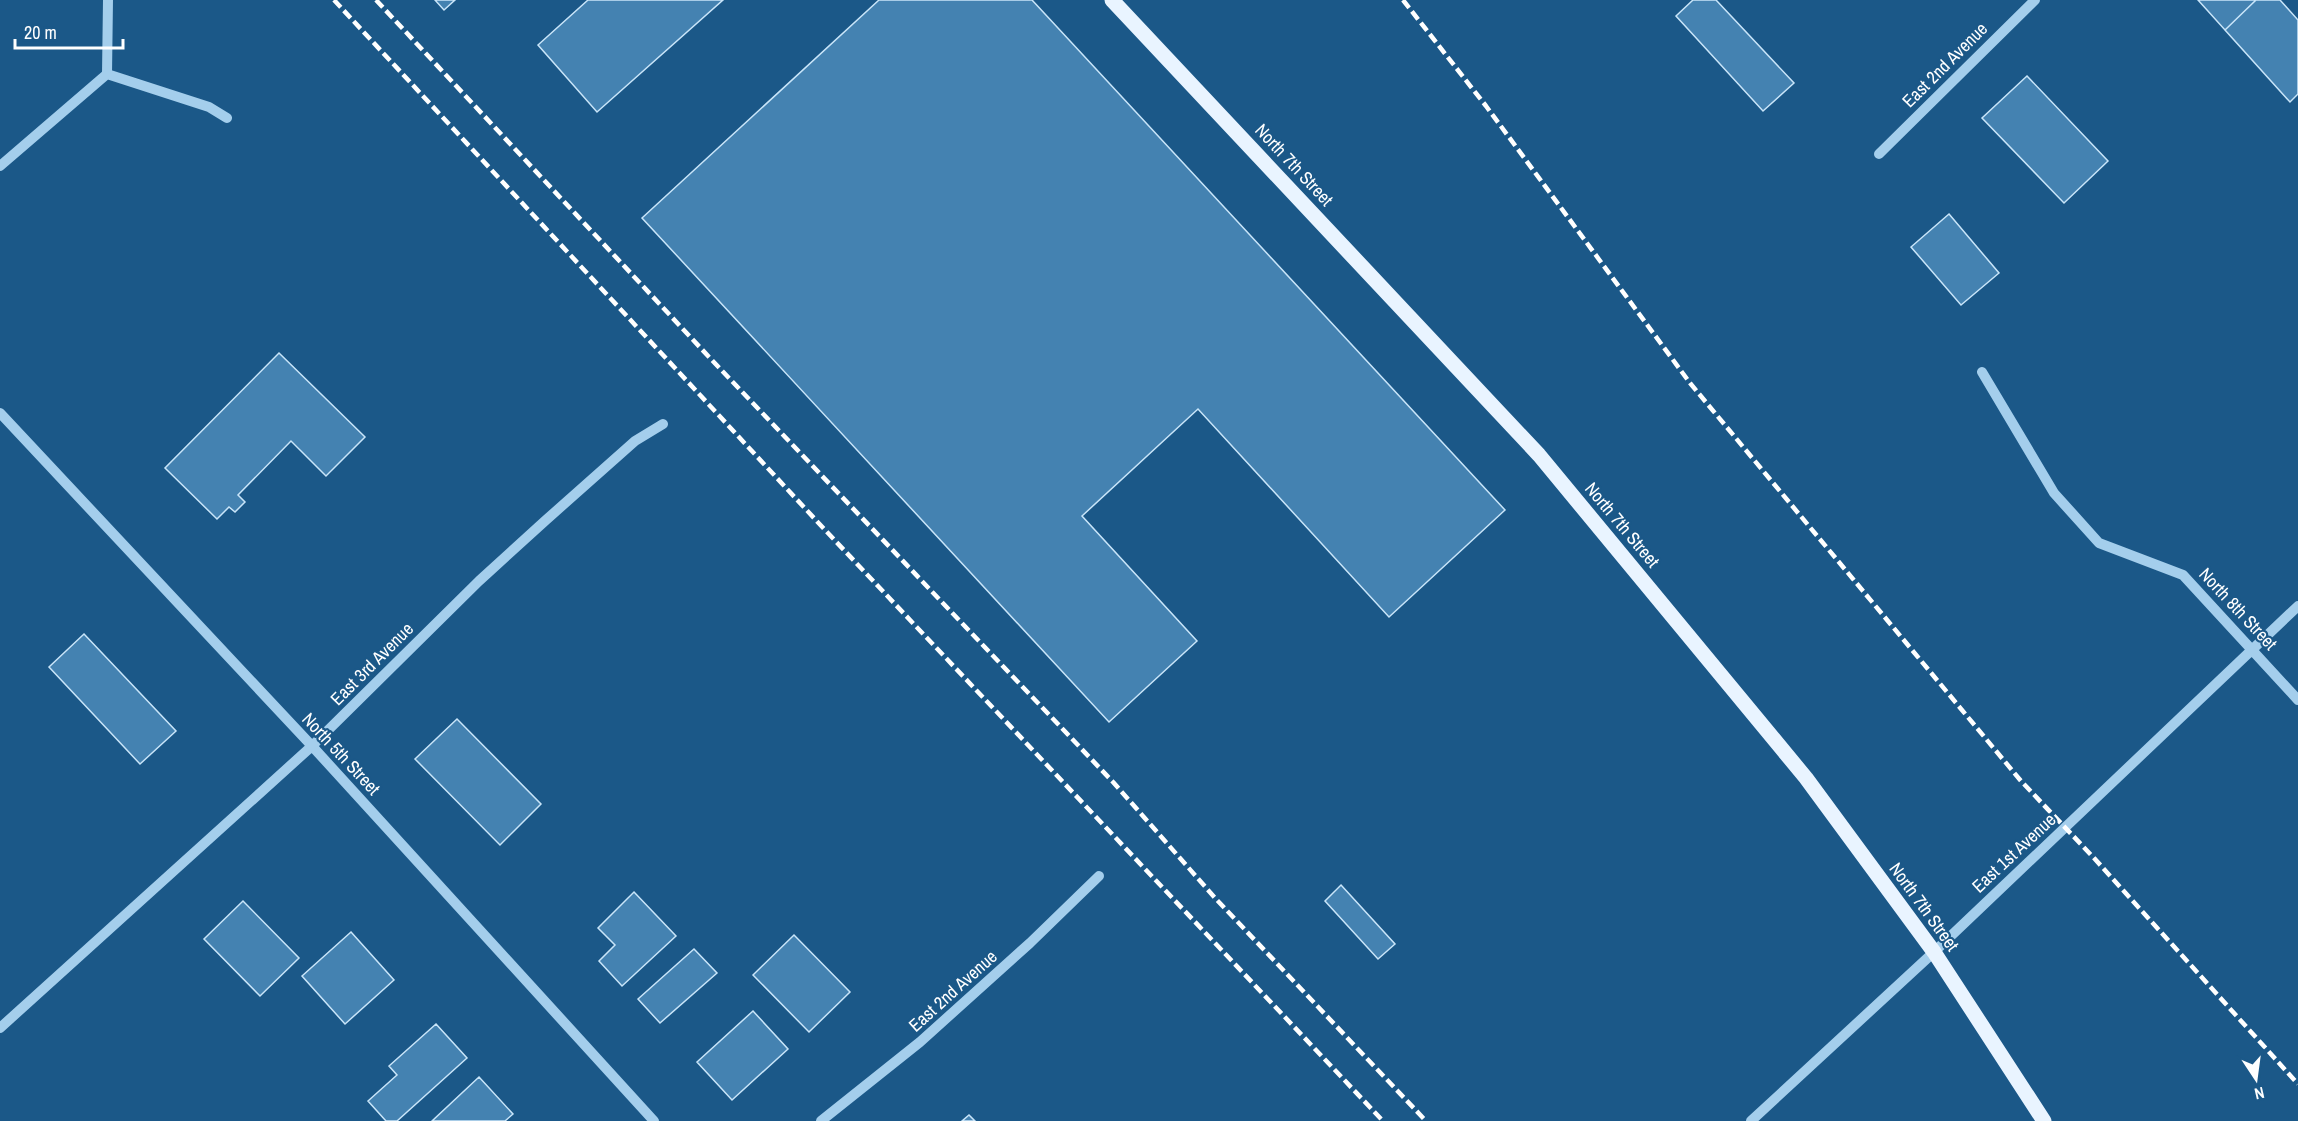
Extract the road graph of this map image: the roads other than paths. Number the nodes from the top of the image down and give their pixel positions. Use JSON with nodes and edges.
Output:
{"nodes":[{"id":1,"x":108,"y":0,"type":"edge"},
{"id":2,"x":1112,"y":0,"type":"edge"},
{"id":3,"x":2035,"y":0,"type":"edge"},
{"id":4,"x":107,"y":74,"type":"junction"},
{"id":5,"x":227,"y":118,"type":"dead end"},
{"id":6,"x":1879,"y":154,"type":"dead end"},
{"id":7,"x":0,"y":166,"type":"edge"},
{"id":8,"x":1982,"y":372,"type":"dead end"},
{"id":9,"x":0,"y":413,"type":"edge"},
{"id":10,"x":663,"y":424,"type":"dead end"},
{"id":11,"x":2298,"y":606,"type":"edge"},
{"id":12,"x":2253,"y":649,"type":"junction"},
{"id":13,"x":2298,"y":700,"type":"edge"},
{"id":14,"x":312,"y":746,"type":"junction"},
{"id":15,"x":1099,"y":876,"type":"dead end"},
{"id":16,"x":1934,"y":952,"type":"junction"},
{"id":17,"x":0,"y":1028,"type":"edge"},
{"id":18,"x":654,"y":1121,"type":"edge"},
{"id":19,"x":821,"y":1121,"type":"edge"},
{"id":20,"x":1751,"y":1121,"type":"edge"},
{"id":21,"x":2044,"y":1121,"type":"edge"}],
"edges":[{"from":1,"to":4,"type":"street"},
{"from":2,"to":16,"type":"main road","name":"North 7th Street"},
{"from":3,"to":6,"type":"street","name":"East 2nd Avenue"},
{"from":4,"to":5,"type":"street"},
{"from":4,"to":7,"type":"street"},
{"from":8,"to":12,"type":"street","name":"North 8th Street"},
{"from":9,"to":14,"type":"street","name":"North 5th Street"},
{"from":10,"to":14,"type":"street","name":"East 3rd Avenue"},
{"from":11,"to":12,"type":"street","name":"East 1st Avenue"},
{"from":12,"to":13,"type":"street","name":"North 8th Street"},
{"from":12,"to":16,"type":"street","name":"East 1st Avenue"},
{"from":14,"to":17,"type":"street","name":"East 3rd Avenue"},
{"from":14,"to":18,"type":"street","name":"North 5th Street"},
{"from":15,"to":19,"type":"street","name":"East 2nd Avenue"},
{"from":16,"to":20,"type":"street","name":"East 1st Avenue"},
{"from":16,"to":21,"type":"main road","name":"North 7th Street"}]}
